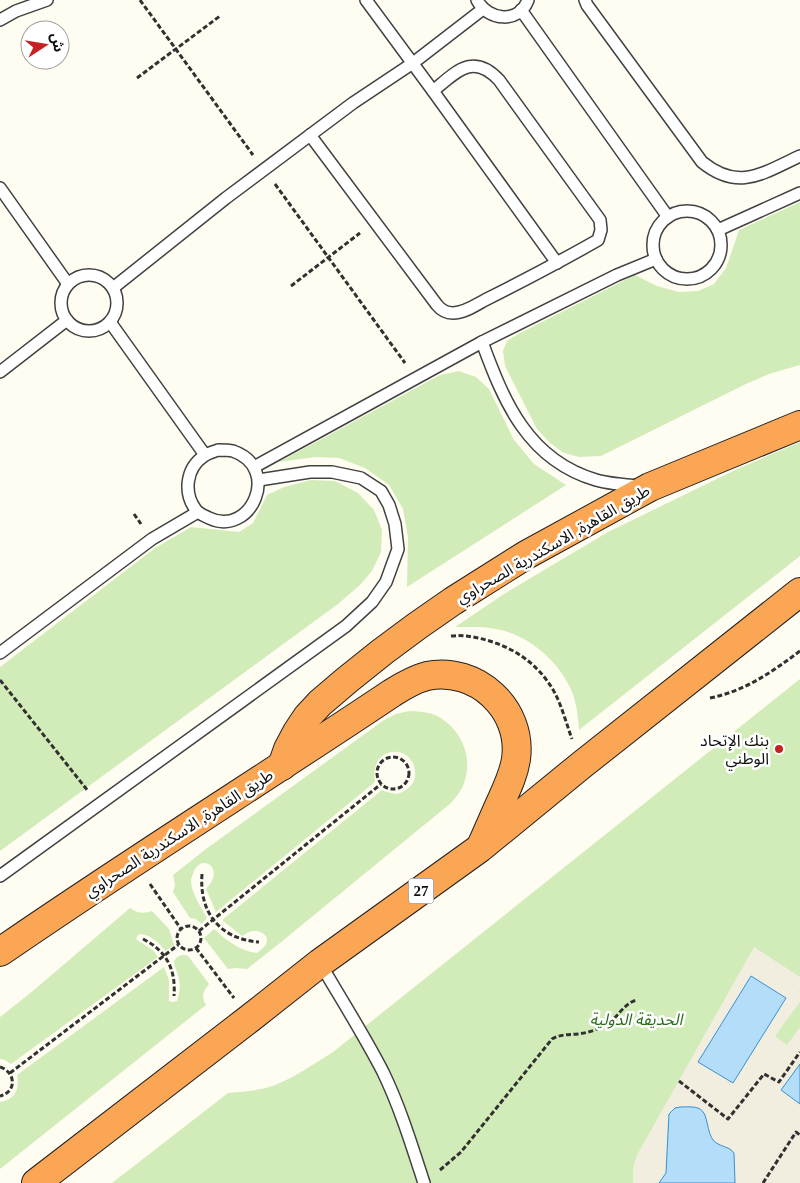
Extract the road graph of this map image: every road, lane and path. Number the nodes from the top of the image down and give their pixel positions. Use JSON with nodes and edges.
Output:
{"nodes":[{"id":1,"x":46,"y":0,"type":"edge"},
{"id":2,"x":140,"y":0,"type":"edge"},
{"id":3,"x":366,"y":0,"type":"edge"},
{"id":4,"x":528,"y":0,"type":"edge"},
{"id":5,"x":585,"y":0,"type":"edge"},
{"id":6,"x":480,"y":4,"type":"edge"},
{"id":7,"x":521,"y":10,"type":"junction"},
{"id":8,"x":220,"y":16,"type":"dead end"},
{"id":9,"x":0,"y":20,"type":"edge"},
{"id":10,"x":176,"y":49,"type":"junction"},
{"id":11,"x":413,"y":63,"type":"junction"},
{"id":12,"x":137,"y":78,"type":"dead end"},
{"id":13,"x":433,"y":91,"type":"junction"},
{"id":14,"x":310,"y":135,"type":"junction"},
{"id":15,"x":800,"y":156,"type":"edge"},
{"id":16,"x":264,"y":169,"type":"junction"},
{"id":17,"x":0,"y":188,"type":"edge"},
{"id":18,"x":800,"y":193,"type":"edge"},
{"id":19,"x":668,"y":217,"type":"junction"},
{"id":20,"x":375,"y":222,"type":"junction"},
{"id":21,"x":718,"y":230,"type":"junction"},
{"id":22,"x":328,"y":258,"type":"junction"},
{"id":23,"x":656,"y":259,"type":"junction"},
{"id":24,"x":557,"y":263,"type":"junction"},
{"id":25,"x":68,"y":284,"type":"junction"},
{"id":26,"x":291,"y":286,"type":"dead end"},
{"id":27,"x":113,"y":288,"type":"junction"},
{"id":28,"x":67,"y":320,"type":"junction"},
{"id":29,"x":110,"y":322,"type":"junction"},
{"id":30,"x":482,"y":342,"type":"junction"},
{"id":31,"x":0,"y":372,"type":"edge"},
{"id":32,"x":416,"y":377,"type":"junction"},
{"id":33,"x":800,"y":425,"type":"edge"},
{"id":34,"x":205,"y":455,"type":"junction"},
{"id":35,"x":254,"y":467,"type":"junction"},
{"id":36,"x":258,"y":480,"type":"junction"},
{"id":37,"x":650,"y":487,"type":"junction"},
{"id":38,"x":198,"y":512,"type":"junction"},
{"id":39,"x":800,"y":592,"type":"edge"},
{"id":40,"x":800,"y":651,"type":"edge"},
{"id":41,"x":0,"y":653,"type":"edge"},
{"id":42,"x":0,"y":680,"type":"edge"},
{"id":43,"x":708,"y":698,"type":"dead end"},
{"id":44,"x":282,"y":766,"type":"junction"},
{"id":45,"x":381,"y":784,"type":"junction"},
{"id":46,"x":100,"y":805,"type":"junction"},
{"id":47,"x":480,"y":848,"type":"junction"},
{"id":48,"x":134,"y":862,"type":"junction"},
{"id":49,"x":202,"y":874,"type":"dead end"},
{"id":50,"x":0,"y":876,"type":"edge"},
{"id":51,"x":214,"y":920,"type":"junction"},
{"id":52,"x":181,"y":929,"type":"junction"},
{"id":53,"x":199,"y":931,"type":"junction"},
{"id":54,"x":143,"y":939,"type":"dead end"},
{"id":55,"x":259,"y":942,"type":"dead end"},
{"id":56,"x":178,"y":945,"type":"junction"},
{"id":57,"x":196,"y":948,"type":"junction"},
{"id":58,"x":0,"y":952,"type":"edge"},
{"id":59,"x":164,"y":956,"type":"junction"},
{"id":60,"x":320,"y":963,"type":"junction"},
{"id":61,"x":174,"y":996,"type":"dead end"},
{"id":62,"x":637,"y":1000,"type":"dead end"},
{"id":63,"x":249,"y":1019,"type":"junction"},
{"id":64,"x":800,"y":1052,"type":"edge"},
{"id":65,"x":0,"y":1067,"type":"edge"},
{"id":66,"x":10,"y":1073,"type":"junction"},
{"id":67,"x":679,"y":1081,"type":"dead end"},
{"id":68,"x":0,"y":1096,"type":"edge"},
{"id":69,"x":800,"y":1135,"type":"edge"},
{"id":70,"x":36,"y":1183,"type":"edge"},
{"id":71,"x":424,"y":1183,"type":"edge"},
{"id":72,"x":763,"y":1183,"type":"edge"}],
"edges":[{"from":1,"to":9,"type":"lane"},
{"from":2,"to":10,"type":"path"},
{"from":3,"to":11,"type":"lane"},
{"from":4,"to":7,"type":"lane"},
{"from":5,"to":15,"type":"lane"},
{"from":6,"to":7,"type":"lane"},
{"from":6,"to":11,"type":"lane"},
{"from":7,"to":19,"type":"lane"},
{"from":8,"to":10,"type":"path"},
{"from":10,"to":12,"type":"path"},
{"from":10,"to":16,"type":"path"},
{"from":11,"to":13,"type":"lane"},
{"from":11,"to":14,"type":"lane"},
{"from":13,"to":24,"type":"lane"},
{"from":13,"to":24,"type":"lane"},
{"from":14,"to":16,"type":"lane"},
{"from":14,"to":20,"type":"lane"},
{"from":16,"to":22,"type":"path"},
{"from":16,"to":27,"type":"lane"},
{"from":17,"to":25,"type":"lane"},
{"from":18,"to":21,"type":"lane"},
{"from":19,"to":21,"type":"lane"},
{"from":19,"to":23,"type":"lane"},
{"from":20,"to":22,"type":"path"},
{"from":20,"to":24,"type":"lane"},
{"from":21,"to":23,"type":"lane"},
{"from":22,"to":26,"type":"path"},
{"from":22,"to":32,"type":"path"},
{"from":23,"to":30,"type":"lane"},
{"from":25,"to":27,"type":"lane"},
{"from":25,"to":28,"type":"lane"},
{"from":27,"to":29,"type":"lane"},
{"from":28,"to":29,"type":"lane"},
{"from":28,"to":31,"type":"lane"},
{"from":29,"to":34,"type":"lane"},
{"from":30,"to":32,"type":"lane"},
{"from":30,"to":37,"type":"lane"},
{"from":32,"to":35,"type":"lane"},
{"from":33,"to":37,"type":"highway","name":"طريق القاهرة, الاسكندرية الصحراوي"},
{"from":34,"to":35,"type":"lane"},
{"from":34,"to":38,"type":"lane"},
{"from":35,"to":36,"type":"lane"},
{"from":36,"to":38,"type":"lane"},
{"from":36,"to":46,"type":"lane"},
{"from":37,"to":44,"type":"highway","name":"طريق القاهرة, الاسكندرية الصحراوي"},
{"from":38,"to":41,"type":"lane"},
{"from":39,"to":47,"type":"highway","number":"27"},
{"from":40,"to":43,"type":"path"},
{"from":42,"to":46,"type":"path"},
{"from":44,"to":47,"type":"highway"},
{"from":44,"to":48,"type":"highway","name":"طريق القاهرة, الاسكندرية الصحراوي"},
{"from":45,"to":45,"type":"path"},
{"from":45,"to":51,"type":"path"},
{"from":46,"to":50,"type":"lane"},
{"from":47,"to":60,"type":"highway","number":"27"},
{"from":48,"to":52,"type":"path"},
{"from":48,"to":58,"type":"highway","name":"طريق القاهرة, الاسكندرية الصحراوي"},
{"from":49,"to":51,"type":"path"},
{"from":51,"to":53,"type":"path"},
{"from":51,"to":55,"type":"path"},
{"from":52,"to":53,"type":"path"},
{"from":52,"to":56,"type":"path"},
{"from":53,"to":57,"type":"path"},
{"from":54,"to":59,"type":"path"},
{"from":56,"to":57,"type":"path"},
{"from":56,"to":59,"type":"path"},
{"from":57,"to":63,"type":"path"},
{"from":59,"to":61,"type":"path"},
{"from":59,"to":66,"type":"path"},
{"from":60,"to":63,"type":"highway","number":"27"},
{"from":60,"to":71,"type":"lane"},
{"from":62,"to":71,"type":"path"},
{"from":63,"to":70,"type":"highway","number":"27"},
{"from":64,"to":67,"type":"path"},
{"from":65,"to":66,"type":"path"},
{"from":66,"to":68,"type":"path"},
{"from":69,"to":72,"type":"path"}]}
